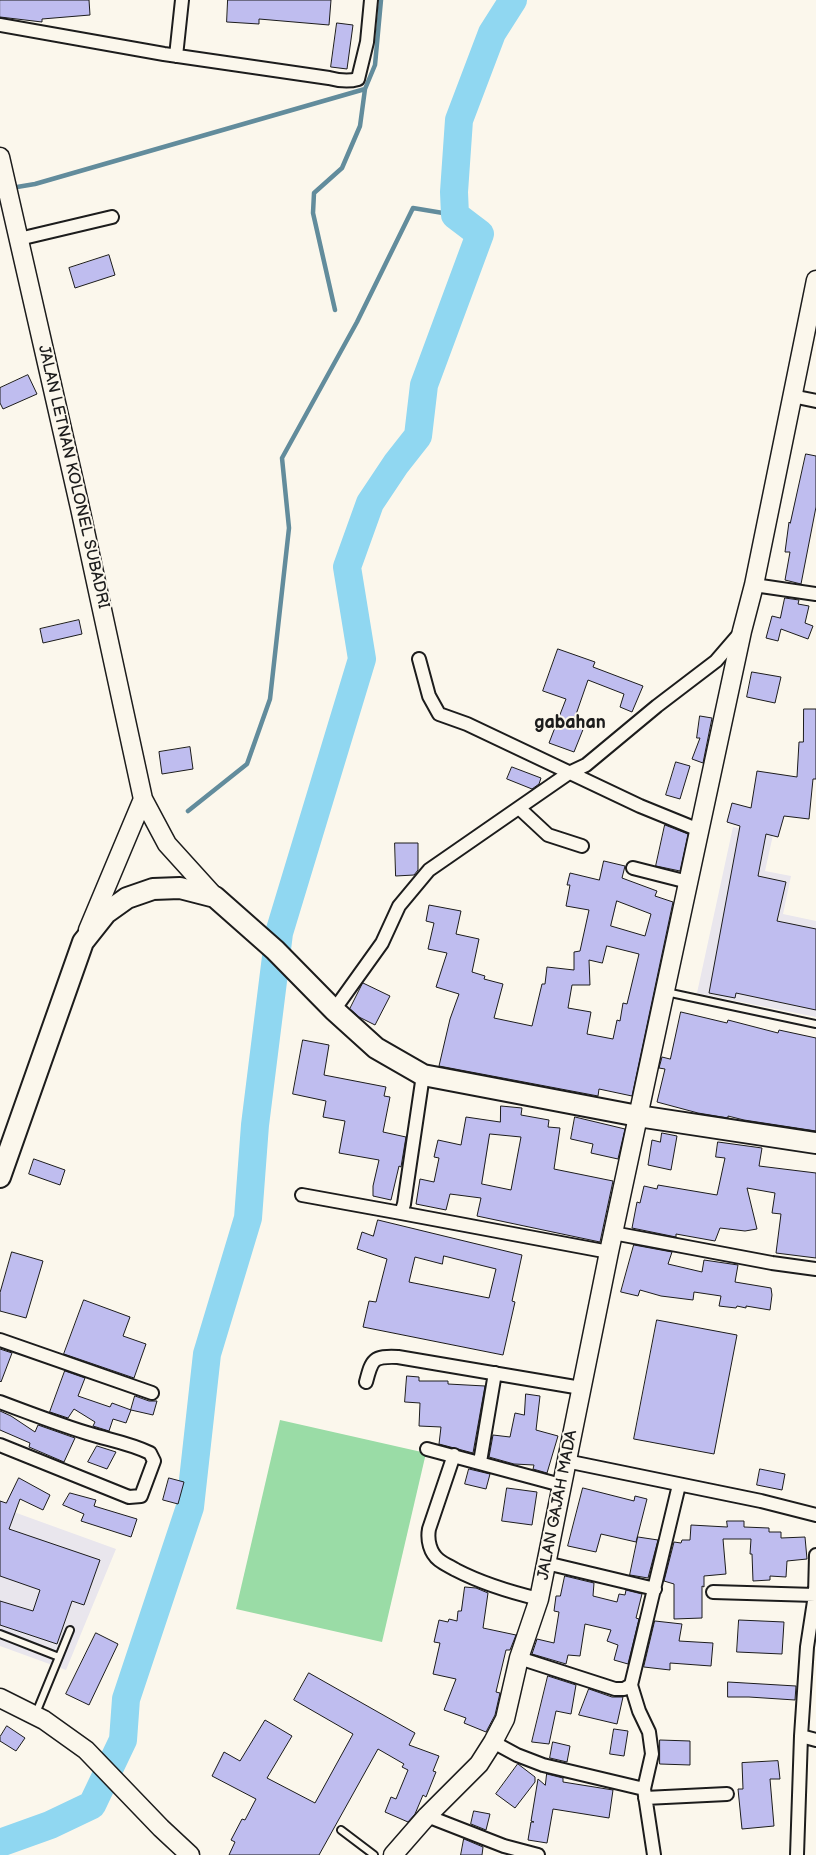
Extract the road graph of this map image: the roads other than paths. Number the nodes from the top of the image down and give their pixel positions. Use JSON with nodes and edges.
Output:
{"nodes":[{"id":1,"x":182,"y":0,"type":"edge"},
{"id":2,"x":371,"y":0,"type":"edge"},
{"id":3,"x":0,"y":25,"type":"edge"},
{"id":4,"x":176,"y":56,"type":"junction"},
{"id":5,"x":0,"y":157,"type":"edge"},
{"id":6,"x":3,"y":183,"type":"edge"},
{"id":7,"x":112,"y":217,"type":"dead end"},
{"id":8,"x":19,"y":238,"type":"junction"},
{"id":9,"x":816,"y":280,"type":"edge"},
{"id":10,"x":792,"y":396,"type":"junction"},
{"id":11,"x":816,"y":401,"type":"edge"},
{"id":12,"x":754,"y":585,"type":"junction"},
{"id":13,"x":816,"y":594,"type":"edge"},
{"id":14,"x":742,"y":631,"type":"junction"},
{"id":15,"x":419,"y":659,"type":"dead end"},
{"id":16,"x":569,"y":772,"type":"junction"},
{"id":17,"x":143,"y":799,"type":"junction"},
{"id":18,"x":518,"y":808,"type":"junction"},
{"id":19,"x":699,"y":830,"type":"junction"},
{"id":20,"x":582,"y":846,"type":"dead end"},
{"id":21,"x":633,"y":868,"type":"dead end"},
{"id":22,"x":688,"y":882,"type":"junction"},
{"id":23,"x":215,"y":897,"type":"junction"},
{"id":24,"x":83,"y":942,"type":"junction"},
{"id":25,"x":665,"y":991,"type":"junction"},
{"id":26,"x":334,"y":1010,"type":"junction"},
{"id":27,"x":816,"y":1024,"type":"edge"},
{"id":28,"x":423,"y":1075,"type":"junction"},
{"id":29,"x":638,"y":1116,"type":"junction"},
{"id":30,"x":816,"y":1143,"type":"edge"},
{"id":31,"x":0,"y":1176,"type":"edge"},
{"id":32,"x":302,"y":1195,"type":"dead end"},
{"id":33,"x":401,"y":1213,"type":"junction"},
{"id":34,"x":613,"y":1233,"type":"junction"},
{"id":35,"x":609,"y":1252,"type":"junction"},
{"id":36,"x":816,"y":1269,"type":"edge"},
{"id":37,"x":0,"y":1340,"type":"edge"},
{"id":38,"x":495,"y":1373,"type":"junction"},
{"id":39,"x":366,"y":1382,"type":"dead end"},
{"id":40,"x":581,"y":1388,"type":"junction"},
{"id":41,"x":152,"y":1393,"type":"dead end"},
{"id":42,"x":0,"y":1402,"type":"edge"},
{"id":43,"x":0,"y":1445,"type":"edge"},
{"id":44,"x":427,"y":1449,"type":"dead end"},
{"id":45,"x":454,"y":1455,"type":"junction"},
{"id":46,"x":566,"y":1461,"type":"junction"},
{"id":47,"x":480,"y":1462,"type":"junction"},
{"id":48,"x":561,"y":1485,"type":"junction"},
{"id":49,"x":678,"y":1485,"type":"junction"},
{"id":50,"x":816,"y":1515,"type":"edge"},
{"id":51,"x":816,"y":1555,"type":"edge"},
{"id":52,"x":546,"y":1563,"type":"junction"},
{"id":53,"x":655,"y":1589,"type":"junction"},
{"id":54,"x":713,"y":1592,"type":"dead end"},
{"id":55,"x":815,"y":1595,"type":"junction"},
{"id":56,"x":539,"y":1599,"type":"junction"},
{"id":57,"x":70,"y":1630,"type":"dead end"},
{"id":58,"x":0,"y":1634,"type":"edge"},
{"id":59,"x":812,"y":1647,"type":"edge"},
{"id":60,"x":59,"y":1657,"type":"junction"},
{"id":61,"x":519,"y":1658,"type":"junction"},
{"id":62,"x":631,"y":1685,"type":"junction"},
{"id":63,"x":0,"y":1698,"type":"edge"},
{"id":64,"x":35,"y":1716,"type":"junction"},
{"id":65,"x":801,"y":1736,"type":"junction"},
{"id":66,"x":816,"y":1740,"type":"edge"},
{"id":67,"x":493,"y":1742,"type":"junction"},
{"id":68,"x":645,"y":1794,"type":"junction"},
{"id":69,"x":727,"y":1794,"type":"dead end"},
{"id":70,"x":427,"y":1816,"type":"junction"},
{"id":71,"x":341,"y":1830,"type":"dead end"},
{"id":72,"x":503,"y":1850,"type":"edge"},
{"id":73,"x":190,"y":1855,"type":"edge"},
{"id":74,"x":374,"y":1855,"type":"edge"},
{"id":75,"x":393,"y":1855,"type":"edge"},
{"id":76,"x":538,"y":1855,"type":"edge"},
{"id":77,"x":654,"y":1855,"type":"edge"},
{"id":78,"x":797,"y":1855,"type":"edge"}],
"edges":[{"from":1,"to":4,"type":"street"},
{"from":2,"to":4,"type":"street"},
{"from":3,"to":4,"type":"street"},
{"from":5,"to":6,"type":"main road","name":"JALAN LETNAN KOLONEL SUBADRI"},
{"from":6,"to":8,"type":"main road","name":"JALAN LETNAN KOLONEL SUBADRI"},
{"from":7,"to":8,"type":"street"},
{"from":8,"to":17,"type":"main road","name":"JALAN LETNAN KOLONEL SUBADRI"},
{"from":9,"to":10,"type":"main road","name":"JALAN GAJAH MADA"},
{"from":10,"to":11,"type":"street"},
{"from":10,"to":12,"type":"main road","name":"JALAN GAJAH MADA"},
{"from":12,"to":13,"type":"street"},
{"from":12,"to":14,"type":"main road","name":"JALAN GAJAH MADA"},
{"from":14,"to":16,"type":"street"},
{"from":14,"to":19,"type":"main road","name":"JALAN GAJAH MADA"},
{"from":15,"to":16,"type":"street"},
{"from":16,"to":18,"type":"street"},
{"from":16,"to":19,"type":"street"},
{"from":17,"to":23,"type":"main road","name":"JALAN LETNAN KOLONEL SUBADRI"},
{"from":17,"to":24,"type":"main road"},
{"from":18,"to":20,"type":"street"},
{"from":18,"to":26,"type":"street"},
{"from":19,"to":22,"type":"main road","name":"JALAN GAJAH MADA"},
{"from":21,"to":22,"type":"street"},
{"from":22,"to":25,"type":"main road","name":"JALAN GAJAH MADA"},
{"from":23,"to":24,"type":"main road"},
{"from":23,"to":26,"type":"main road"},
{"from":24,"to":31,"type":"main road"},
{"from":25,"to":27,"type":"lane"},
{"from":25,"to":29,"type":"main road","name":"JALAN GAJAH MADA"},
{"from":26,"to":28,"type":"main road"},
{"from":28,"to":29,"type":"main road"},
{"from":28,"to":33,"type":"street"},
{"from":29,"to":30,"type":"main road"},
{"from":29,"to":34,"type":"main road","name":"JALAN GAJAH MADA"},
{"from":32,"to":33,"type":"street"},
{"from":33,"to":35,"type":"street"},
{"from":34,"to":35,"type":"main road","name":"JALAN GAJAH MADA"},
{"from":34,"to":36,"type":"street"},
{"from":35,"to":40,"type":"main road","name":"JALAN GAJAH MADA"},
{"from":37,"to":41,"type":"street"},
{"from":38,"to":39,"type":"street"},
{"from":38,"to":40,"type":"street"},
{"from":38,"to":47,"type":"street"},
{"from":40,"to":46,"type":"main road","name":"JALAN GAJAH MADA"},
{"from":42,"to":43,"type":"street"},
{"from":44,"to":45,"type":"street"},
{"from":45,"to":47,"type":"street"},
{"from":45,"to":56,"type":"street"},
{"from":46,"to":48,"type":"main road","name":"JALAN GAJAH MADA"},
{"from":46,"to":49,"type":"street"},
{"from":47,"to":48,"type":"street"},
{"from":48,"to":52,"type":"main road","name":"JALAN GAJAH MADA"},
{"from":49,"to":50,"type":"street"},
{"from":49,"to":53,"type":"street"},
{"from":51,"to":55,"type":"street"},
{"from":52,"to":53,"type":"street"},
{"from":52,"to":56,"type":"main road","name":"JALAN GAJAH MADA"},
{"from":53,"to":62,"type":"street"},
{"from":54,"to":55,"type":"street"},
{"from":55,"to":59,"type":"street"},
{"from":56,"to":61,"type":"main road","name":"JALAN GAJAH MADA"},
{"from":57,"to":60,"type":"lane"},
{"from":58,"to":60,"type":"lane"},
{"from":59,"to":65,"type":"street"},
{"from":60,"to":64,"type":"lane"},
{"from":61,"to":62,"type":"street"},
{"from":61,"to":67,"type":"main road","name":"JALAN GAJAH MADA"},
{"from":62,"to":68,"type":"street"},
{"from":63,"to":64,"type":"main road"},
{"from":64,"to":73,"type":"main road"},
{"from":65,"to":66,"type":"street"},
{"from":65,"to":78,"type":"street"},
{"from":67,"to":68,"type":"street"},
{"from":67,"to":70,"type":"main road","name":"JALAN GAJAH MADA"},
{"from":68,"to":69,"type":"street"},
{"from":68,"to":77,"type":"street"},
{"from":70,"to":72,"type":"street"},
{"from":70,"to":75,"type":"main road","name":"JALAN GAJAH MADA"},
{"from":71,"to":74,"type":"lane"},
{"from":72,"to":76,"type":"street"}]}
